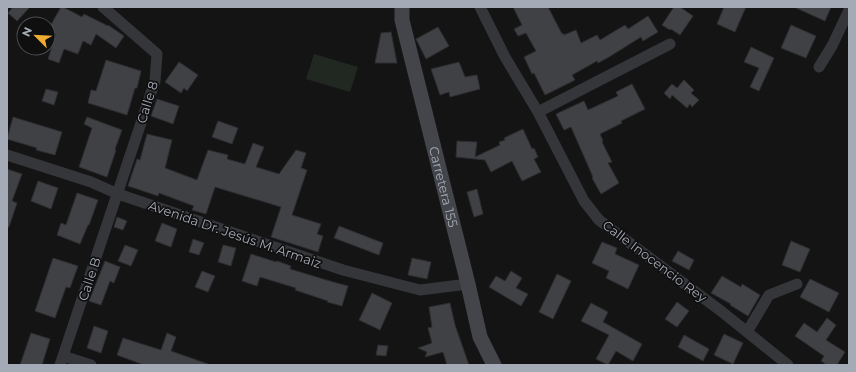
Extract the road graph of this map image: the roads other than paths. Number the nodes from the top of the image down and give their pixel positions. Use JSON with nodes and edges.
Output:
{"nodes":[{"id":1,"x":103,"y":7,"type":"edge"},
{"id":2,"x":402,"y":7,"type":"edge"},
{"id":3,"x":480,"y":7,"type":"edge"},
{"id":4,"x":849,"y":10,"type":"edge"},
{"id":5,"x":670,"y":44,"type":"dead end"},
{"id":6,"x":819,"y":67,"type":"dead end"},
{"id":7,"x":538,"y":112,"type":"junction"},
{"id":8,"x":7,"y":155,"type":"edge"},
{"id":9,"x":118,"y":194,"type":"junction"},
{"id":10,"x":468,"y":284,"type":"junction"},
{"id":11,"x":797,"y":284,"type":"dead end"},
{"id":12,"x":747,"y":332,"type":"junction"},
{"id":13,"x":62,"y":360,"type":"edge"},
{"id":14,"x":91,"y":365,"type":"edge"},
{"id":15,"x":494,"y":365,"type":"edge"},
{"id":16,"x":788,"y":365,"type":"edge"}],
"edges":[{"from":1,"to":9,"type":"street","name":"Calle 8"},
{"from":2,"to":10,"type":"street","name":"Carretera 155"},
{"from":3,"to":7,"type":"street","name":"Calle Inocencio Rey"},
{"from":4,"to":6,"type":"street"},
{"from":5,"to":7,"type":"street"},
{"from":7,"to":12,"type":"street","name":"Calle Inocencio Rey"},
{"from":8,"to":9,"type":"street","name":"Avenida Dr. Jesús M. Armaiz"},
{"from":9,"to":10,"type":"street","name":"Avenida Dr. Jesús M. Armaiz"},
{"from":9,"to":13,"type":"street","name":"Calle B"},
{"from":10,"to":15,"type":"street","name":"Carretera 155"},
{"from":11,"to":12,"type":"street"},
{"from":12,"to":16,"type":"street","name":"Calle Inocencio Rey"},
{"from":13,"to":14,"type":"street"}]}
